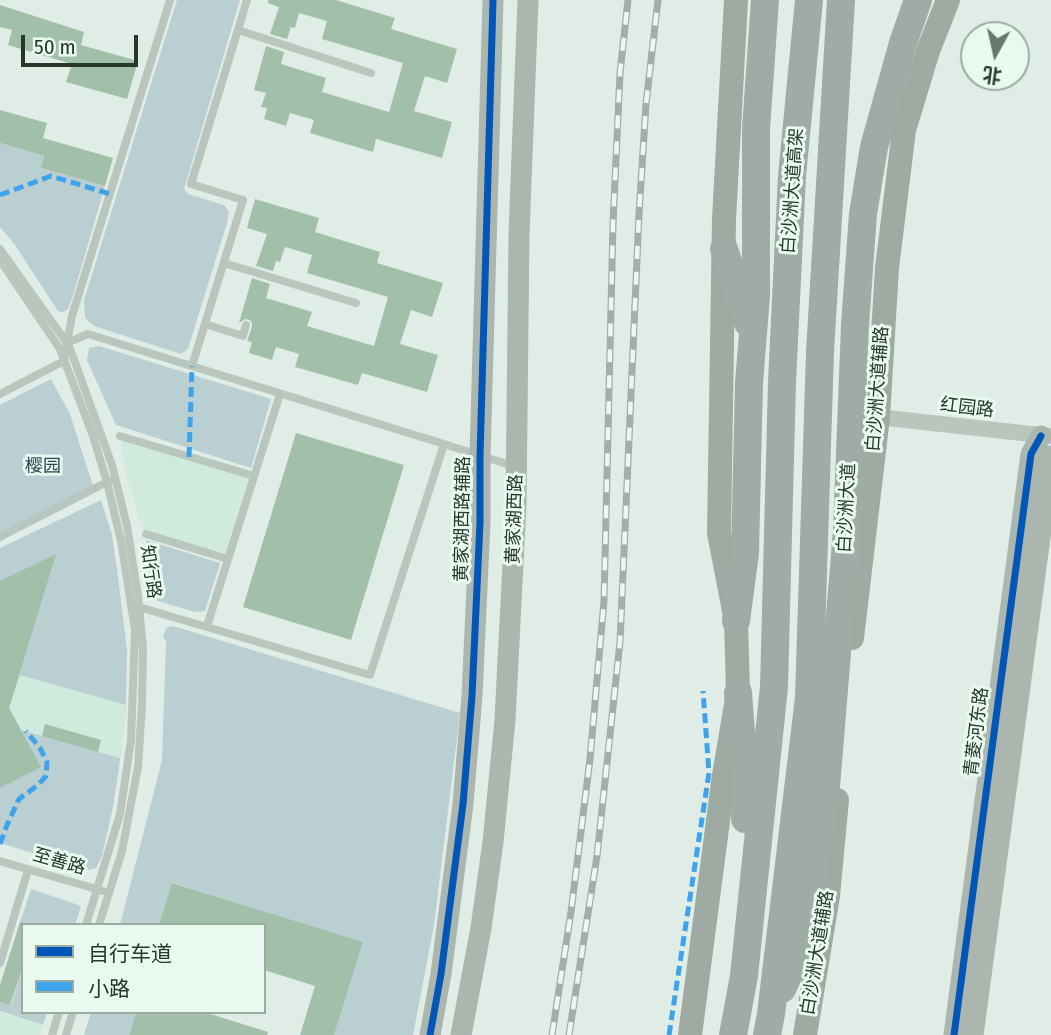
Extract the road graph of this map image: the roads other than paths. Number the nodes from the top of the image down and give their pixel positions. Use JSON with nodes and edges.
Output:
{"nodes":[{"id":1,"x":170,"y":0,"type":"edge"},
{"id":2,"x":247,"y":0,"type":"edge"},
{"id":3,"x":493,"y":0,"type":"edge"},
{"id":4,"x":515,"y":0,"type":"edge"},
{"id":5,"x":528,"y":0,"type":"edge"},
{"id":6,"x":736,"y":0,"type":"edge"},
{"id":7,"x":765,"y":0,"type":"edge"},
{"id":8,"x":809,"y":0,"type":"edge"},
{"id":9,"x":841,"y":0,"type":"edge"},
{"id":10,"x":918,"y":0,"type":"edge"},
{"id":11,"x":948,"y":0,"type":"edge"},
{"id":12,"x":238,"y":30,"type":"junction"},
{"id":13,"x":371,"y":74,"type":"dead end"},
{"id":14,"x":0,"y":249,"type":"edge"},
{"id":15,"x":723,"y":249,"type":"junction"},
{"id":16,"x":0,"y":260,"type":"edge"},
{"id":17,"x":224,"y":263,"type":"junction"},
{"id":18,"x":356,"y":303,"type":"dead end"},
{"id":19,"x":205,"y":324,"type":"junction"},
{"id":20,"x":246,"y":325,"type":"dead end"},
{"id":21,"x":752,"y":337,"type":"junction"},
{"id":22,"x":67,"y":343,"type":"junction"},
{"id":23,"x":820,"y":352,"type":"junction"},
{"id":24,"x":64,"y":360,"type":"junction"},
{"id":25,"x":192,"y":366,"type":"junction"},
{"id":26,"x":782,"y":382,"type":"junction"},
{"id":27,"x":0,"y":394,"type":"edge"},
{"id":28,"x":280,"y":394,"type":"junction"},
{"id":29,"x":878,"y":417,"type":"junction"},
{"id":30,"x":120,"y":436,"type":"dead end"},
{"id":31,"x":444,"y":444,"type":"junction"},
{"id":32,"x":1049,"y":445,"type":"edge"},
{"id":33,"x":480,"y":456,"type":"junction"},
{"id":34,"x":508,"y":464,"type":"junction"},
{"id":35,"x":254,"y":477,"type":"junction"},
{"id":36,"x":111,"y":480,"type":"junction"},
{"id":37,"x":847,"y":530,"type":"junction"},
{"id":38,"x":146,"y":534,"type":"dead end"},
{"id":39,"x":0,"y":537,"type":"edge"},
{"id":40,"x":745,"y":553,"type":"junction"},
{"id":41,"x":228,"y":559,"type":"junction"},
{"id":42,"x":135,"y":606,"type":"junction"},
{"id":43,"x":854,"y":612,"type":"junction"},
{"id":44,"x":736,"y":621,"type":"junction"},
{"id":45,"x":207,"y":626,"type":"junction"},
{"id":46,"x":738,"y":693,"type":"junction"},
{"id":47,"x":832,"y":856,"type":"junction"},
{"id":48,"x":0,"y":861,"type":"edge"},
{"id":49,"x":28,"y":870,"type":"junction"},
{"id":50,"x":98,"y":890,"type":"junction"},
{"id":51,"x":109,"y":893,"type":"junction"},
{"id":52,"x":87,"y":923,"type":"edge"},
{"id":53,"x":100,"y":923,"type":"edge"},
{"id":54,"x":750,"y":925,"type":"junction"},
{"id":55,"x":800,"y":951,"type":"junction"},
{"id":56,"x":0,"y":963,"type":"edge"},
{"id":57,"x":58,"y":1014,"type":"edge"},
{"id":58,"x":72,"y":1014,"type":"edge"},
{"id":59,"x":769,"y":1024,"type":"edge"},
{"id":60,"x":52,"y":1035,"type":"edge"},
{"id":61,"x":66,"y":1035,"type":"edge"},
{"id":62,"x":430,"y":1035,"type":"edge"},
{"id":63,"x":452,"y":1035,"type":"edge"},
{"id":64,"x":461,"y":1035,"type":"edge"},
{"id":65,"x":690,"y":1035,"type":"edge"},
{"id":66,"x":733,"y":1035,"type":"edge"},
{"id":67,"x":805,"y":1035,"type":"edge"},
{"id":68,"x":954,"y":1035,"type":"edge"},
{"id":69,"x":973,"y":1035,"type":"edge"}],
"edges":[{"from":1,"to":22,"type":"lane"},
{"from":2,"to":12,"type":"lane"},
{"from":3,"to":33,"type":"street","name":"黄家湖西路辅路"},
{"from":4,"to":34,"type":"street","name":"黄家湖西路"},
{"from":5,"to":64,"type":"street","name":"黄家湖西路"},
{"from":6,"to":15,"type":"main road"},
{"from":7,"to":21,"type":"highway"},
{"from":8,"to":26,"type":"highway","name":"白沙洲大道高架"},
{"from":9,"to":23,"type":"highway","name":"白沙洲大道高架"},
{"from":10,"to":37,"type":"highway","name":"白沙洲大道"},
{"from":11,"to":29,"type":"main road","name":"白沙洲大道辅路"},
{"from":12,"to":13,"type":"lane"},
{"from":12,"to":17,"type":"lane"},
{"from":14,"to":22,"type":"lane","name":"知行路"},
{"from":15,"to":21,"type":"highway"},
{"from":15,"to":44,"type":"main road"},
{"from":16,"to":24,"type":"lane","name":"知行路"},
{"from":17,"to":18,"type":"lane"},
{"from":17,"to":19,"type":"lane"},
{"from":19,"to":20,"type":"lane"},
{"from":19,"to":25,"type":"lane"},
{"from":21,"to":40,"type":"highway"},
{"from":22,"to":24,"type":"lane"},
{"from":22,"to":25,"type":"lane"},
{"from":22,"to":36,"type":"lane","name":"知行路"},
{"from":23,"to":37,"type":"highway"},
{"from":23,"to":59,"type":"highway","name":"白沙洲大道"},
{"from":24,"to":27,"type":"lane"},
{"from":24,"to":36,"type":"lane","name":"知行路"},
{"from":25,"to":28,"type":"lane"},
{"from":26,"to":40,"type":"highway"},
{"from":26,"to":54,"type":"highway"},
{"from":28,"to":31,"type":"lane"},
{"from":28,"to":35,"type":"lane"},
{"from":29,"to":32,"type":"street","name":"红园路"},
{"from":29,"to":43,"type":"main road","name":"白沙洲大道辅路"},
{"from":30,"to":35,"type":"lane"},
{"from":31,"to":33,"type":"lane"},
{"from":31,"to":45,"type":"lane"},
{"from":32,"to":68,"type":"street","name":"青菱河东路"},
{"from":32,"to":69,"type":"street"},
{"from":33,"to":34,"type":"lane"},
{"from":33,"to":62,"type":"street","name":"黄家湖西路辅路"},
{"from":34,"to":63,"type":"street","name":"黄家湖西路"},
{"from":35,"to":41,"type":"lane"},
{"from":36,"to":39,"type":"lane"},
{"from":36,"to":42,"type":"lane","name":"知行路"},
{"from":37,"to":43,"type":"highway"},
{"from":37,"to":55,"type":"highway","name":"白沙洲大道"},
{"from":38,"to":41,"type":"lane"},
{"from":40,"to":44,"type":"highway"},
{"from":41,"to":45,"type":"lane"},
{"from":42,"to":45,"type":"lane"},
{"from":42,"to":50,"type":"lane","name":"知行路"},
{"from":42,"to":51,"type":"lane","name":"知行路"},
{"from":43,"to":47,"type":"main road","name":"白沙洲大道辅路"},
{"from":44,"to":46,"type":"main road"},
{"from":46,"to":54,"type":"highway"},
{"from":46,"to":65,"type":"main road"},
{"from":47,"to":55,"type":"main road"},
{"from":47,"to":67,"type":"main road","name":"白沙洲大道辅路"},
{"from":48,"to":49,"type":"lane","name":"至善路"},
{"from":49,"to":50,"type":"lane","name":"至善路"},
{"from":49,"to":56,"type":"lane"},
{"from":50,"to":51,"type":"lane","name":"至善路"},
{"from":50,"to":52,"type":"lane","name":"知行路"},
{"from":51,"to":53,"type":"lane","name":"知行路"},
{"from":54,"to":66,"type":"highway"},
{"from":55,"to":59,"type":"highway","name":"白沙洲大道"},
{"from":57,"to":60,"type":"lane"},
{"from":58,"to":61,"type":"lane"}]}
